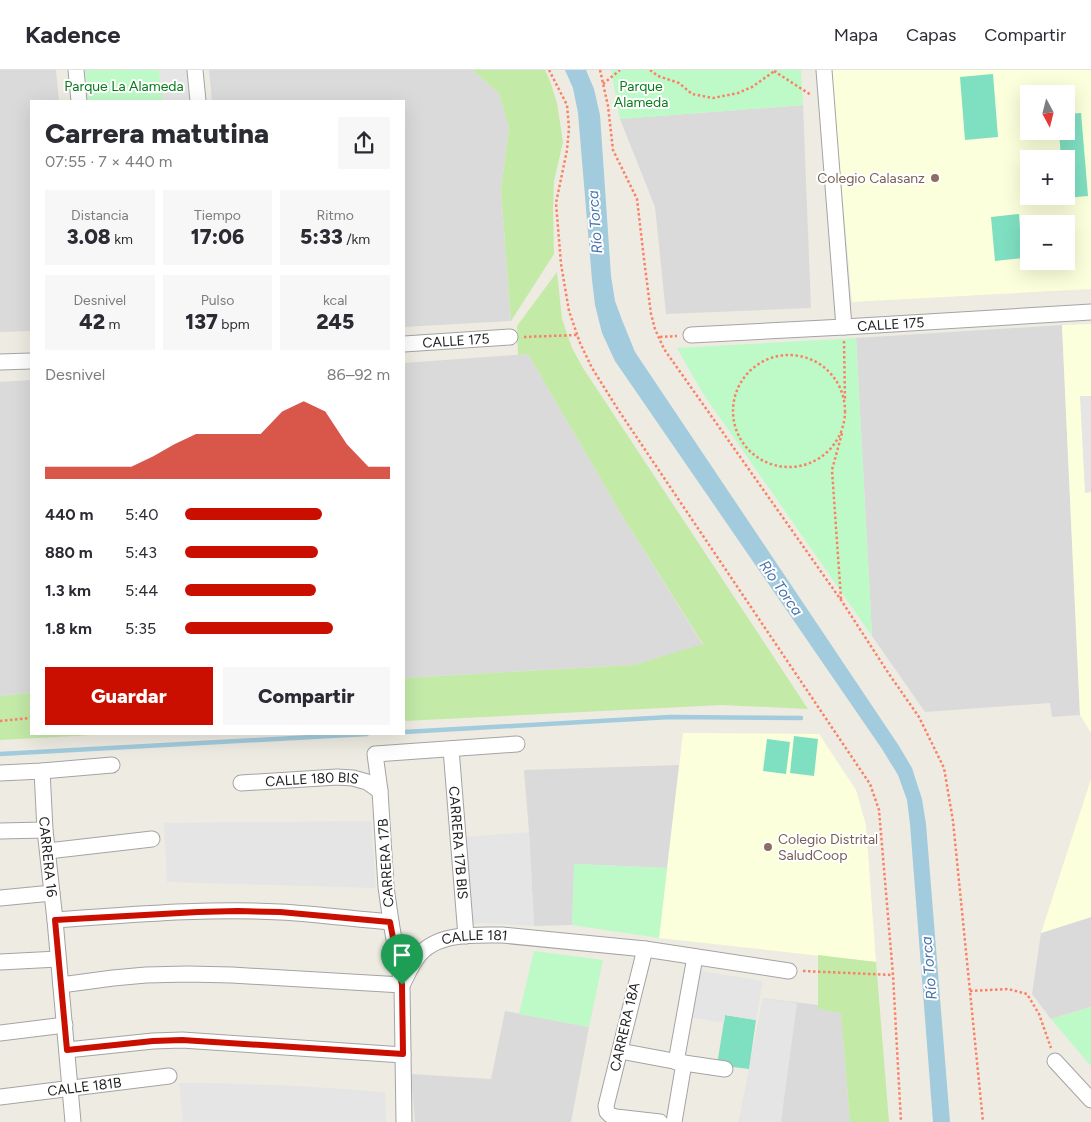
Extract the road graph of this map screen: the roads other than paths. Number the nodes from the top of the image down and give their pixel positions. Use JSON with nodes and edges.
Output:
{"nodes":[{"id":1,"x":76,"y":70,"type":"edge"},
{"id":2,"x":195,"y":70,"type":"edge"},
{"id":3,"x":824,"y":70,"type":"edge"},
{"id":4,"x":79,"y":100,"type":"edge"},
{"id":5,"x":198,"y":100,"type":"edge"},
{"id":6,"x":1091,"y":312,"type":"edge"},
{"id":7,"x":844,"y":327,"type":"junction"},
{"id":8,"x":691,"y":335,"type":"road end"},
{"id":9,"x":510,"y":337,"type":"road end"},
{"id":10,"x":405,"y":344,"type":"edge"},
{"id":11,"x":30,"y":361,"type":"edge"},
{"id":12,"x":0,"y":362,"type":"edge"},
{"id":13,"x":517,"y":744,"type":"dead end"},
{"id":14,"x":451,"y":749,"type":"junction"},
{"id":15,"x":112,"y":765,"type":"dead end"},
{"id":16,"x":42,"y":771,"type":"junction"},
{"id":17,"x":0,"y":773,"type":"edge"},
{"id":18,"x":241,"y":782,"type":"dead end"},
{"id":19,"x":380,"y":791,"type":"junction"},
{"id":20,"x":46,"y":830,"type":"junction"},
{"id":21,"x":0,"y":831,"type":"edge"},
{"id":22,"x":152,"y":839,"type":"dead end"},
{"id":23,"x":48,"y":851,"type":"junction"},
{"id":24,"x":52,"y":893,"type":"junction"},
{"id":25,"x":0,"y":898,"type":"edge"},
{"id":26,"x":55,"y":920,"type":"junction"},
{"id":27,"x":390,"y":922,"type":"junction"},
{"id":28,"x":466,"y":936,"type":"junction"},
{"id":29,"x":644,"y":948,"type":"junction"},
{"id":30,"x":696,"y":957,"type":"junction"},
{"id":31,"x":58,"y":959,"type":"junction"},
{"id":32,"x":0,"y":962,"type":"edge"},
{"id":33,"x":789,"y":971,"type":"road end"},
{"id":34,"x":61,"y":985,"type":"junction"},
{"id":35,"x":402,"y":985,"type":"junction"},
{"id":36,"x":65,"y":1025,"type":"junction"},
{"id":37,"x":0,"y":1033,"type":"edge"},
{"id":38,"x":67,"y":1050,"type":"junction"},
{"id":39,"x":620,"y":1051,"type":"junction"},
{"id":40,"x":403,"y":1054,"type":"junction"},
{"id":41,"x":1055,"y":1061,"type":"road end"},
{"id":42,"x":680,"y":1062,"type":"junction"},
{"id":43,"x":725,"y":1069,"type":"dead end"},
{"id":44,"x":169,"y":1076,"type":"dead end"},
{"id":45,"x":70,"y":1089,"type":"junction"},
{"id":46,"x":0,"y":1097,"type":"edge"},
{"id":47,"x":1091,"y":1100,"type":"edge"},
{"id":48,"x":73,"y":1122,"type":"edge"},
{"id":49,"x":404,"y":1122,"type":"edge"},
{"id":50,"x":660,"y":1122,"type":"edge"},
{"id":51,"x":674,"y":1122,"type":"edge"}],
"edges":[{"from":1,"to":4,"type":"street"},
{"from":2,"to":5,"type":"street"},
{"from":3,"to":7,"type":"street"},
{"from":6,"to":7,"type":"street","name":"CALLE 175"},
{"from":7,"to":8,"type":"street","name":"CALLE 175"},
{"from":9,"to":10,"type":"street","name":"CALLE 175"},
{"from":11,"to":12,"type":"street"},
{"from":13,"to":14,"type":"street"},
{"from":14,"to":19,"type":"street","name":"CARRERA 17B"},
{"from":14,"to":28,"type":"street","name":"CARRERA 17B BIS"},
{"from":15,"to":16,"type":"street"},
{"from":16,"to":17,"type":"street"},
{"from":16,"to":20,"type":"street","name":"CARRERA 16"},
{"from":18,"to":19,"type":"street","name":"CALLE 180 BIS"},
{"from":19,"to":27,"type":"street","name":"CARRERA 17B"},
{"from":20,"to":21,"type":"street"},
{"from":20,"to":23,"type":"street","name":"CARRERA 16"},
{"from":22,"to":23,"type":"street"},
{"from":23,"to":24,"type":"street","name":"CARRERA 16"},
{"from":24,"to":25,"type":"street"},
{"from":24,"to":26,"type":"street","name":"CARRERA 16"},
{"from":26,"to":27,"type":"street"},
{"from":26,"to":31,"type":"street","name":"CARRERA 16"},
{"from":27,"to":35,"type":"street","name":"CARRERA 17B"},
{"from":28,"to":29,"type":"street","name":"CALLE 181"},
{"from":28,"to":35,"type":"street","name":"CALLE 181"},
{"from":29,"to":30,"type":"street","name":"CALLE 181"},
{"from":29,"to":39,"type":"street","name":"CARRERA 18A"},
{"from":30,"to":33,"type":"street","name":"CALLE 181"},
{"from":30,"to":42,"type":"street"},
{"from":31,"to":32,"type":"street"},
{"from":31,"to":34,"type":"street","name":"CARRERA 16"},
{"from":34,"to":35,"type":"street"},
{"from":34,"to":36,"type":"street","name":"CARRERA 16"},
{"from":35,"to":40,"type":"street","name":"CARRERA 17B"},
{"from":36,"to":37,"type":"street"},
{"from":36,"to":38,"type":"street","name":"CARRERA 16"},
{"from":38,"to":40,"type":"street"},
{"from":38,"to":45,"type":"street","name":"CARRERA 16"},
{"from":39,"to":42,"type":"street"},
{"from":39,"to":50,"type":"street","name":"CARRERA 18A"},
{"from":40,"to":49,"type":"street","name":"CARRERA 17B"},
{"from":41,"to":47,"type":"street"},
{"from":42,"to":43,"type":"street"},
{"from":42,"to":51,"type":"street"},
{"from":44,"to":45,"type":"street","name":"CALLE 181B"},
{"from":45,"to":46,"type":"street","name":"CALLE 181B"},
{"from":45,"to":48,"type":"street","name":"CARRERA 16"}]}
